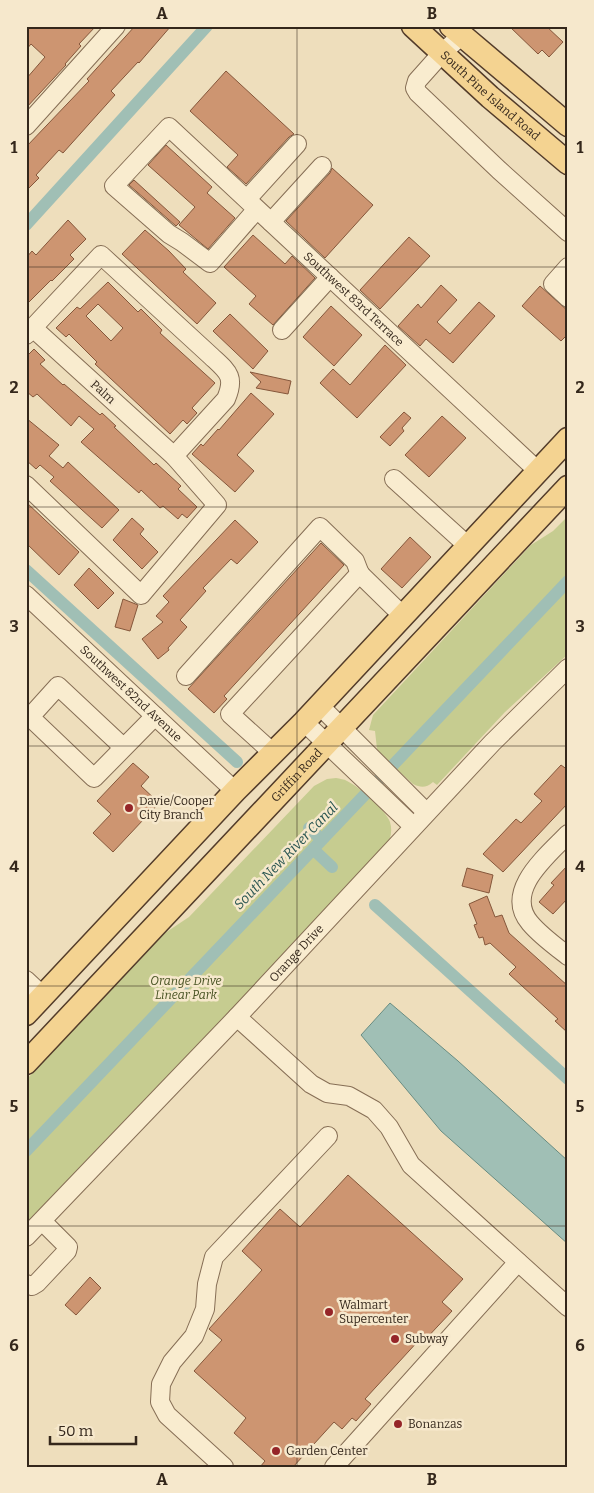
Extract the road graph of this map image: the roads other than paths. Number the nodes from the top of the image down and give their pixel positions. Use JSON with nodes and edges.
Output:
{"nodes":[{"id":1,"x":116,"y":26,"type":"edge"},
{"id":2,"x":413,"y":26,"type":"edge"},
{"id":3,"x":456,"y":31,"type":"edge"},
{"id":4,"x":442,"y":53,"type":"junction"},
{"id":5,"x":568,"y":125,"type":"edge"},
{"id":6,"x":26,"y":126,"type":"edge"},
{"id":7,"x":297,"y":144,"type":"dead end"},
{"id":8,"x":568,"y":162,"type":"edge"},
{"id":9,"x":322,"y":166,"type":"dead end"},
{"id":10,"x":252,"y":204,"type":"junction"},
{"id":11,"x":271,"y":222,"type":"junction"},
{"id":12,"x":568,"y":232,"type":"edge"},
{"id":13,"x":568,"y":267,"type":"edge"},
{"id":14,"x":330,"y":277,"type":"junction"},
{"id":15,"x":568,"y":298,"type":"edge"},
{"id":16,"x":282,"y":330,"type":"dead end"},
{"id":17,"x":30,"y":332,"type":"edge"},
{"id":18,"x":568,"y":439,"type":"edge"},
{"id":19,"x":174,"y":456,"type":"junction"},
{"id":20,"x":538,"y":471,"type":"junction"},
{"id":21,"x":394,"y":479,"type":"dead end"},
{"id":22,"x":26,"y":485,"type":"edge"},
{"id":23,"x":568,"y":487,"type":"edge"},
{"id":24,"x":468,"y":546,"type":"junction"},
{"id":25,"x":360,"y":573,"type":"junction"},
{"id":26,"x":26,"y":595,"type":"edge"},
{"id":27,"x":403,"y":616,"type":"junction"},
{"id":28,"x":568,"y":668,"type":"edge"},
{"id":29,"x":186,"y":676,"type":"dead end"},
{"id":30,"x":319,"y":705,"type":"junction"},
{"id":31,"x":155,"y":716,"type":"junction"},
{"id":32,"x":304,"y":722,"type":"junction"},
{"id":33,"x":348,"y":734,"type":"junction"},
{"id":34,"x":123,"y":747,"type":"junction"},
{"id":35,"x":333,"y":751,"type":"junction"},
{"id":36,"x":273,"y":753,"type":"junction"},
{"id":37,"x":235,"y":791,"type":"junction"},
{"id":38,"x":426,"y":812,"type":"junction"},
{"id":39,"x":413,"y":826,"type":"junction"},
{"id":40,"x":568,"y":834,"type":"edge"},
{"id":41,"x":221,"y":857,"type":"junction"},
{"id":42,"x":568,"y":956,"type":"edge"},
{"id":43,"x":26,"y":980,"type":"edge"},
{"id":44,"x":43,"y":996,"type":"junction"},
{"id":45,"x":26,"y":1014,"type":"edge"},
{"id":46,"x":238,"y":1017,"type":"junction"},
{"id":47,"x":26,"y":1063,"type":"edge"},
{"id":48,"x":328,"y":1136,"type":"dead end"},
{"id":49,"x":42,"y":1221,"type":"junction"},
{"id":50,"x":26,"y":1237,"type":"edge"},
{"id":51,"x":518,"y":1262,"type":"junction"},
{"id":52,"x":26,"y":1284,"type":"edge"},
{"id":53,"x":568,"y":1307,"type":"edge"},
{"id":54,"x":224,"y":1467,"type":"edge"},
{"id":55,"x":334,"y":1467,"type":"edge"}],
"edges":[{"from":1,"to":6,"type":"street"},
{"from":2,"to":4,"type":"main road","name":"South Pine Island Road"},
{"from":3,"to":4,"type":"street"},
{"from":3,"to":5,"type":"main road"},
{"from":4,"to":8,"type":"main road","name":"South Pine Island Road"},
{"from":4,"to":12,"type":"street"},
{"from":7,"to":10,"type":"street"},
{"from":9,"to":11,"type":"street"},
{"from":10,"to":10,"type":"street","name":"Southwest 83rd Terrace"},
{"from":10,"to":11,"type":"street","name":"Southwest 83rd Terrace"},
{"from":11,"to":14,"type":"street","name":"Southwest 83rd Terrace"},
{"from":13,"to":15,"type":"street"},
{"from":14,"to":16,"type":"street"},
{"from":14,"to":20,"type":"street","name":"Southwest 83rd Terrace"},
{"from":17,"to":19,"type":"street","name":"Palm"},
{"from":17,"to":19,"type":"street"},
{"from":18,"to":20,"type":"main road"},
{"from":19,"to":22,"type":"street","name":"Palm"},
{"from":20,"to":24,"type":"main road"},
{"from":21,"to":24,"type":"street"},
{"from":23,"to":33,"type":"main road","name":"Griffin Road"},
{"from":24,"to":27,"type":"main road"},
{"from":25,"to":27,"type":"street"},
{"from":25,"to":29,"type":"street"},
{"from":25,"to":36,"type":"street"},
{"from":26,"to":31,"type":"street","name":"Southwest 82nd Avenue"},
{"from":27,"to":30,"type":"main road"},
{"from":28,"to":38,"type":"street","name":"Orange Drive"},
{"from":30,"to":32,"type":"main road"},
{"from":30,"to":33,"type":"street"},
{"from":31,"to":34,"type":"street"},
{"from":31,"to":37,"type":"street","name":"Southwest 82nd Avenue"},
{"from":32,"to":35,"type":"street"},
{"from":32,"to":36,"type":"main road"},
{"from":33,"to":35,"type":"main road","name":"Griffin Road"},
{"from":33,"to":38,"type":"street"},
{"from":34,"to":34,"type":"street"},
{"from":35,"to":39,"type":"street"},
{"from":35,"to":41,"type":"main road","name":"Griffin Road"},
{"from":36,"to":37,"type":"main road"},
{"from":37,"to":41,"type":"main road"},
{"from":37,"to":44,"type":"main road"},
{"from":38,"to":39,"type":"street","name":"Orange Drive"},
{"from":39,"to":46,"type":"street","name":"Orange Drive"},
{"from":40,"to":42,"type":"street"},
{"from":41,"to":47,"type":"main road","name":"Griffin Road"},
{"from":43,"to":44,"type":"street"},
{"from":44,"to":45,"type":"main road"},
{"from":46,"to":49,"type":"street","name":"Orange Drive"},
{"from":46,"to":51,"type":"street"},
{"from":48,"to":54,"type":"street"},
{"from":49,"to":50,"type":"street","name":"Orange Drive"},
{"from":49,"to":52,"type":"street"},
{"from":51,"to":53,"type":"street"},
{"from":51,"to":55,"type":"street"}]}
